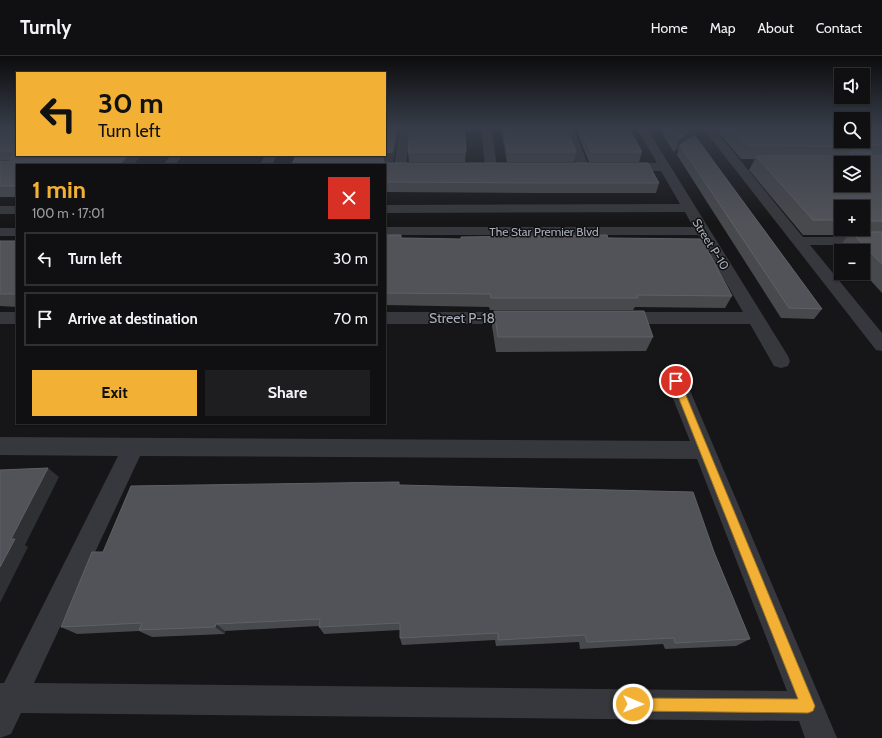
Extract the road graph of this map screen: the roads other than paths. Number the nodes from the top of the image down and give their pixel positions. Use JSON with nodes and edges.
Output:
{"nodes":[{"id":1,"x":401,"y":159,"type":"edge"},
{"id":2,"x":490,"y":159,"type":"edge"},
{"id":3,"x":580,"y":159,"type":"edge"},
{"id":4,"x":660,"y":159,"type":"edge"},
{"id":5,"x":732,"y":159,"type":"edge"},
{"id":6,"x":736,"y":164,"type":"junction"},
{"id":7,"x":751,"y":164,"type":"edge"},
{"id":8,"x":386,"y":167,"type":"edge"},
{"id":9,"x":400,"y":167,"type":"junction"},
{"id":10,"x":415,"y":167,"type":"edge"},
{"id":11,"x":476,"y":167,"type":"edge"},
{"id":12,"x":491,"y":167,"type":"junction"},
{"id":13,"x":506,"y":167,"type":"edge"},
{"id":14,"x":567,"y":167,"type":"edge"},
{"id":15,"x":583,"y":167,"type":"junction"},
{"id":16,"x":598,"y":167,"type":"edge"},
{"id":17,"x":613,"y":167,"type":"edge"},
{"id":18,"x":665,"y":167,"type":"junction"},
{"id":19,"x":688,"y":208,"type":"junction"},
{"id":20,"x":386,"y":209,"type":"edge"},
{"id":21,"x":0,"y":210,"type":"edge"},
{"id":22,"x":16,"y":210,"type":"edge"},
{"id":23,"x":386,"y":231,"type":"edge"},
{"id":24,"x":703,"y":231,"type":"junction"},
{"id":25,"x":0,"y":232,"type":"edge"},
{"id":26,"x":16,"y":232,"type":"edge"},
{"id":27,"x":798,"y":241,"type":"junction"},
{"id":28,"x":882,"y":241,"type":"edge"},
{"id":29,"x":0,"y":318,"type":"edge"},
{"id":30,"x":16,"y":318,"type":"edge"},
{"id":31,"x":386,"y":318,"type":"edge"},
{"id":32,"x":535,"y":318,"type":"edge"},
{"id":33,"x":606,"y":318,"type":"edge"},
{"id":34,"x":756,"y":318,"type":"junction"},
{"id":35,"x":882,"y":345,"type":"edge"},
{"id":36,"x":781,"y":361,"type":"dead end"},
{"id":37,"x":676,"y":381,"type":"dead end"},
{"id":38,"x":0,"y":446,"type":"edge"},
{"id":39,"x":133,"y":447,"type":"junction"},
{"id":40,"x":704,"y":450,"type":"junction"},
{"id":41,"x":4,"y":706,"type":"edge"},
{"id":42,"x":808,"y":706,"type":"junction"},
{"id":43,"x":821,"y":738,"type":"edge"}],
"edges":[{"from":1,"to":9,"type":"street"},
{"from":2,"to":12,"type":"street"},
{"from":3,"to":15,"type":"street"},
{"from":4,"to":18,"type":"street","name":"Street P-10"},
{"from":5,"to":6,"type":"street"},
{"from":6,"to":7,"type":"street"},
{"from":6,"to":27,"type":"street"},
{"from":8,"to":9,"type":"street"},
{"from":9,"to":10,"type":"street"},
{"from":11,"to":12,"type":"street"},
{"from":12,"to":13,"type":"street"},
{"from":14,"to":15,"type":"street"},
{"from":15,"to":16,"type":"street"},
{"from":17,"to":18,"type":"street"},
{"from":18,"to":19,"type":"street","name":"Street P-10"},
{"from":19,"to":20,"type":"street","name":"The Star Premier Blvd"},
{"from":19,"to":24,"type":"street","name":"Street P-10"},
{"from":21,"to":22,"type":"street"},
{"from":23,"to":24,"type":"street","name":"The Star Premier Blvd"},
{"from":24,"to":34,"type":"street","name":"Street P-10"},
{"from":25,"to":26,"type":"street"},
{"from":27,"to":28,"type":"street"},
{"from":27,"to":35,"type":"street"},
{"from":29,"to":30,"type":"street"},
{"from":31,"to":32,"type":"street","name":"Street P-18"},
{"from":33,"to":34,"type":"street"},
{"from":34,"to":36,"type":"street","name":"Street P-10"},
{"from":37,"to":40,"type":"street"},
{"from":38,"to":39,"type":"street"},
{"from":39,"to":40,"type":"street"},
{"from":39,"to":41,"type":"street"},
{"from":40,"to":42,"type":"street"},
{"from":41,"to":42,"type":"street"},
{"from":42,"to":43,"type":"street"}]}
